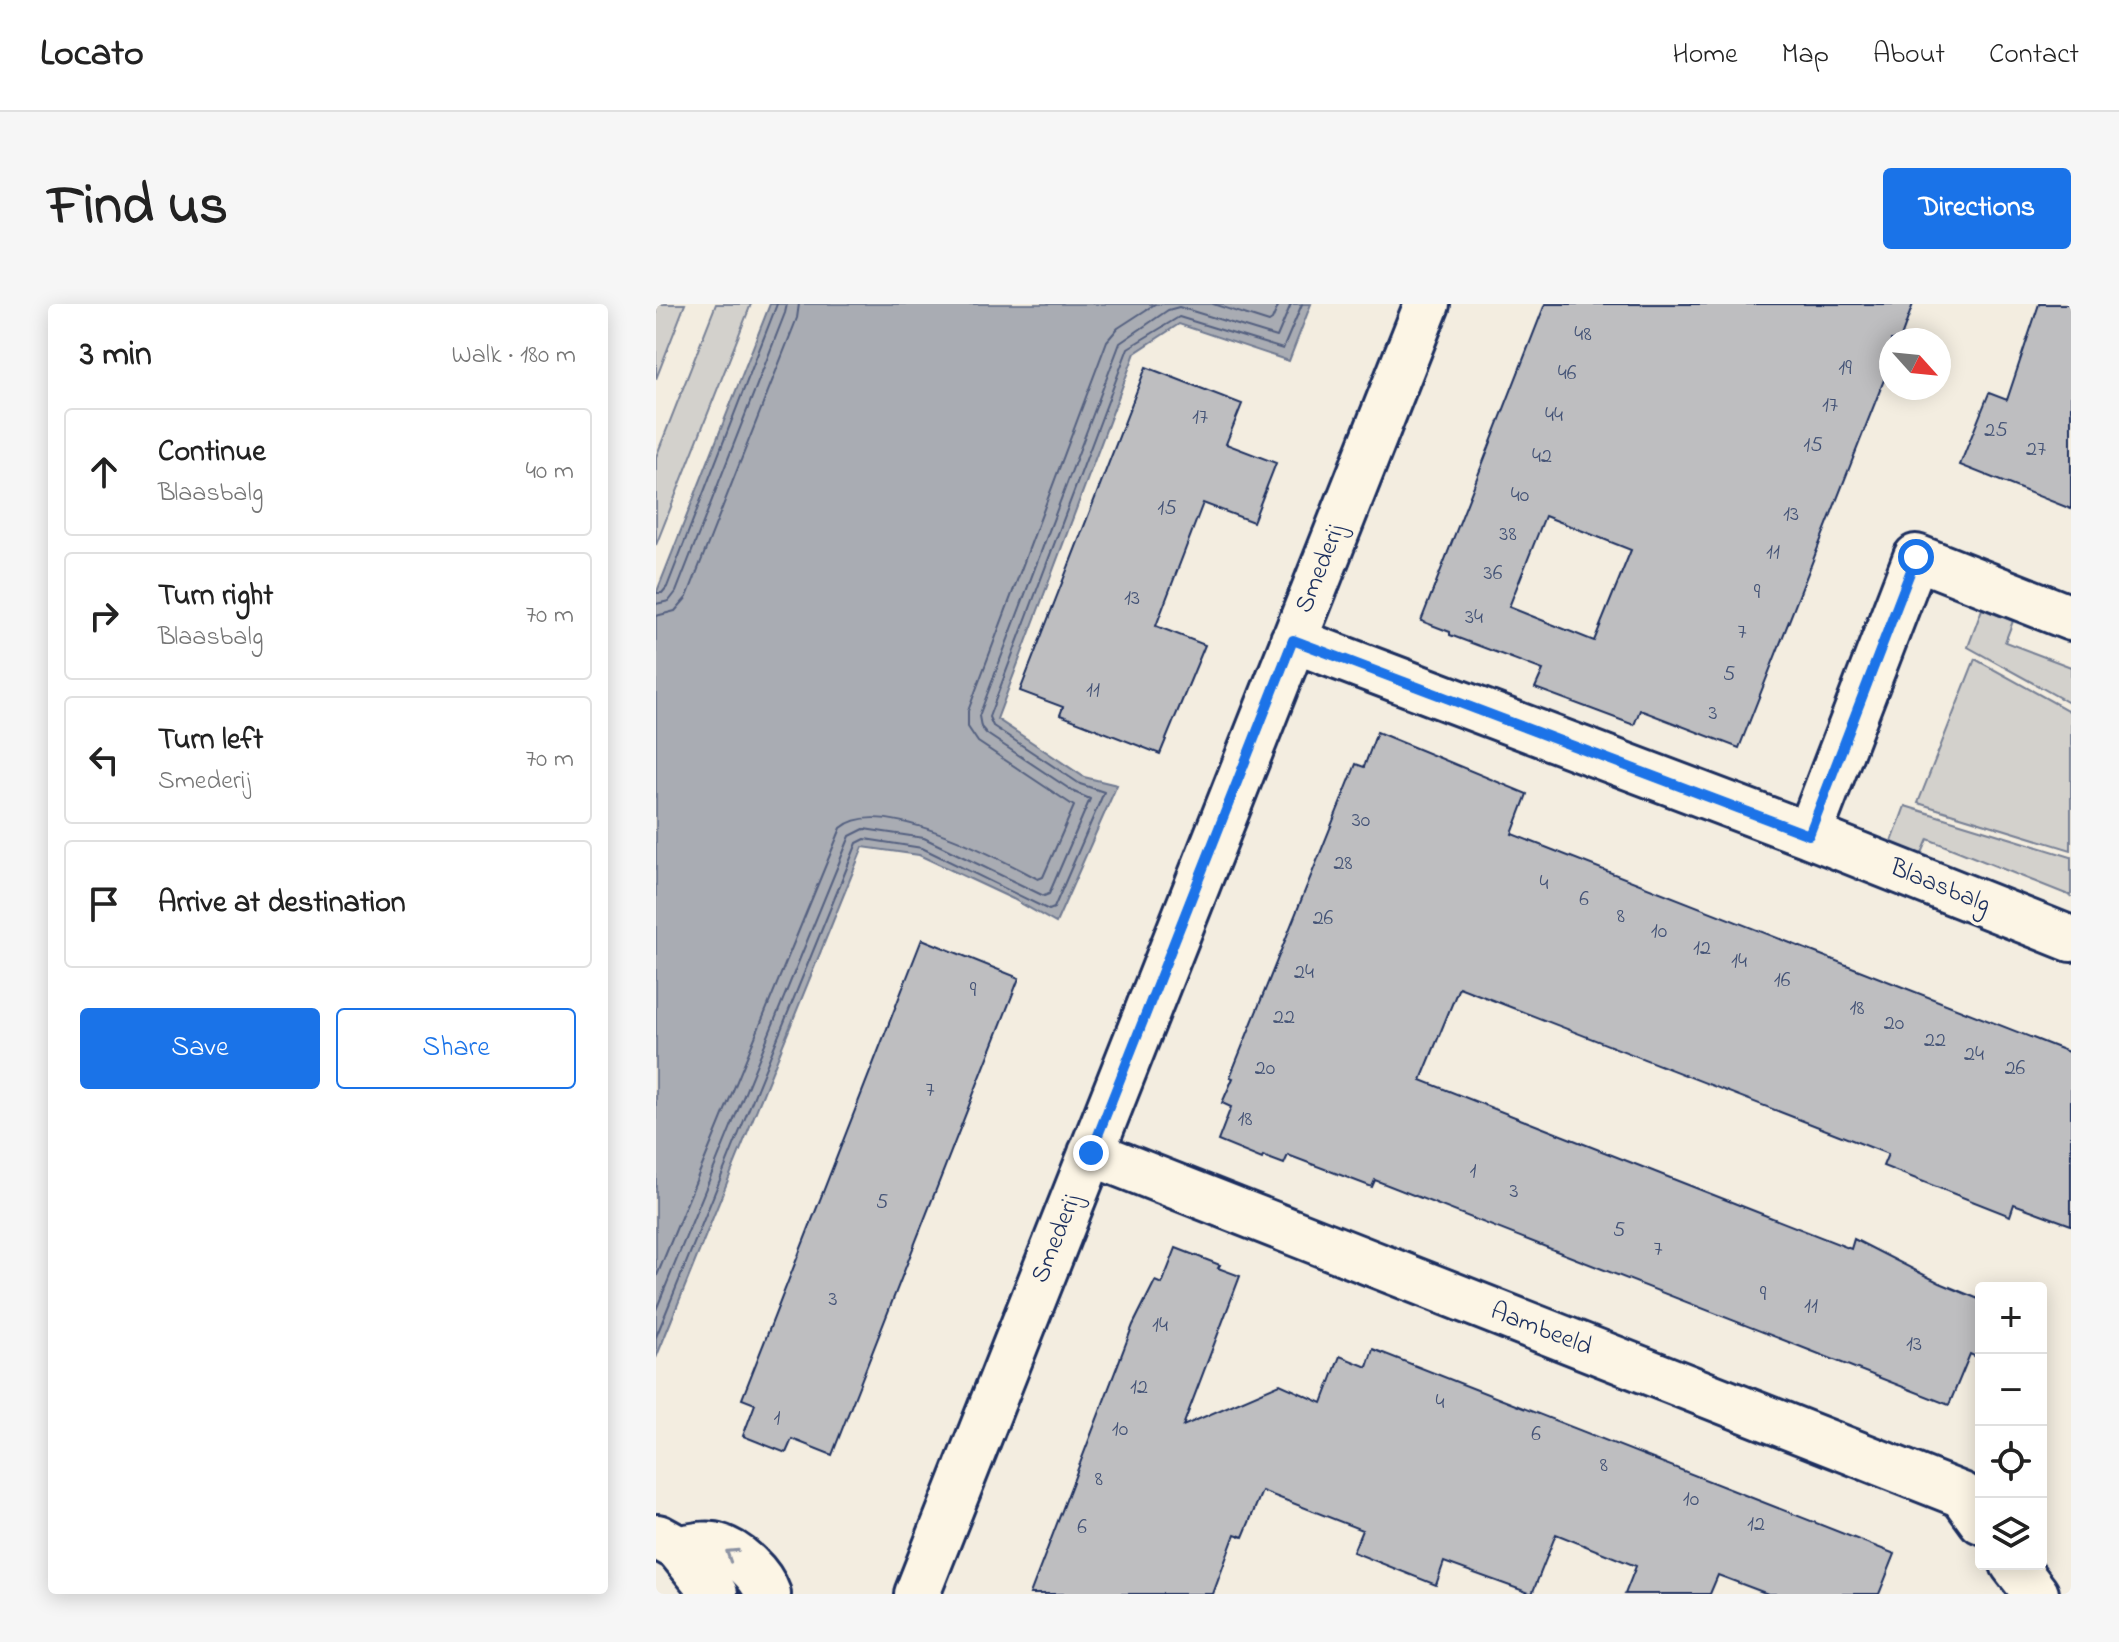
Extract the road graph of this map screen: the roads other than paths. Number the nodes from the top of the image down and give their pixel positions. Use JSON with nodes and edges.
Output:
{"nodes":[{"id":1,"x":1427,"y":304,"type":"edge"},
{"id":2,"x":2071,"y":618,"type":"edge"},
{"id":3,"x":1293,"y":640,"type":"junction"},
{"id":4,"x":1809,"y":835,"type":"junction"},
{"id":5,"x":2071,"y":939,"type":"edge"},
{"id":6,"x":1091,"y":1153,"type":"junction"},
{"id":7,"x":1975,"y":1513,"type":"edge"},
{"id":8,"x":664,"y":1540,"type":"edge"},
{"id":9,"x":2018,"y":1570,"type":"edge"},
{"id":10,"x":715,"y":1594,"type":"edge"},
{"id":11,"x":768,"y":1594,"type":"edge"},
{"id":12,"x":917,"y":1594,"type":"edge"},
{"id":13,"x":2036,"y":1594,"type":"edge"}],
"edges":[{"from":1,"to":3,"type":"street","name":"Smederij"},
{"from":2,"to":4,"type":"street"},
{"from":3,"to":4,"type":"street","name":"Blaasbalg"},
{"from":3,"to":6,"type":"street","name":"Smederij"},
{"from":4,"to":5,"type":"street","name":"Blaasbalg"},
{"from":6,"to":7,"type":"street","name":"Aambeeld"},
{"from":6,"to":12,"type":"street","name":"Smederij"},
{"from":8,"to":10,"type":"street"},
{"from":11,"to":8,"type":"street","one_way":true},
{"from":9,"to":13,"type":"street"}]}
